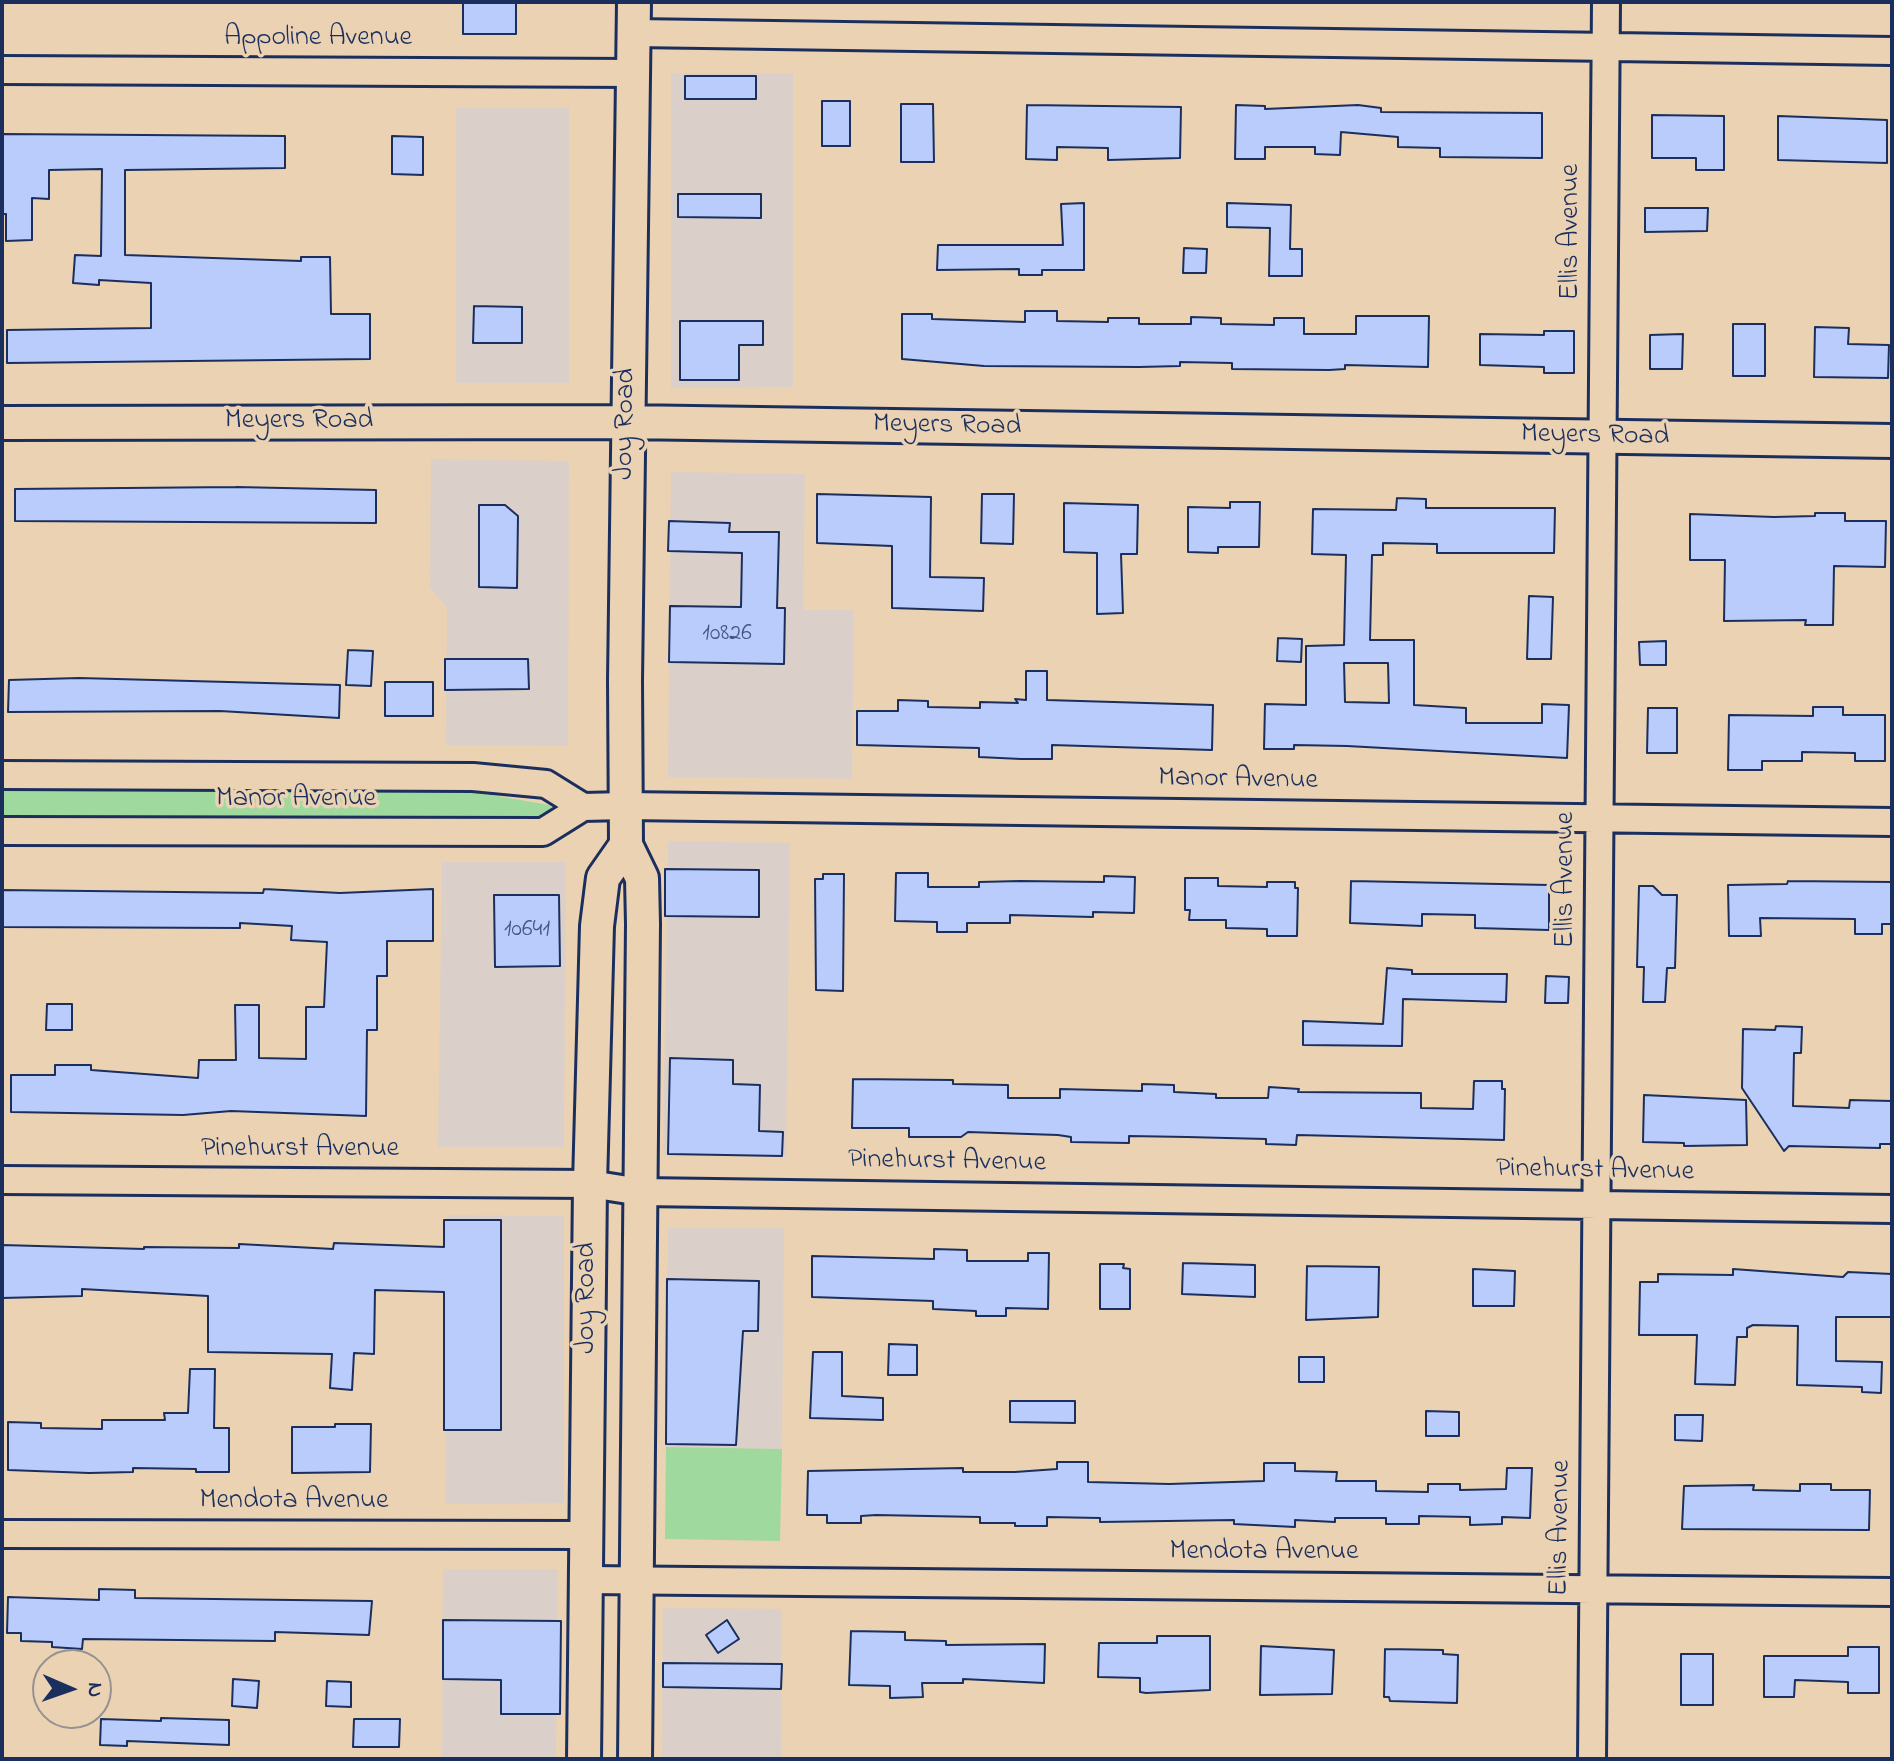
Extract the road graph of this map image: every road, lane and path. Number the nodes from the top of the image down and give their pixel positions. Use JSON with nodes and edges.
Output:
{"nodes":[{"id":1,"x":1606,"y":2,"type":"edge"},
{"id":2,"x":634,"y":18,"type":"edge"},
{"id":3,"x":1606,"y":46,"type":"junction"},
{"id":4,"x":1892,"y":51,"type":"edge"},
{"id":5,"x":2,"y":70,"type":"edge"},
{"id":6,"x":633,"y":73,"type":"junction"},
{"id":7,"x":627,"y":422,"type":"junction"},
{"id":8,"x":2,"y":423,"type":"edge"},
{"id":9,"x":1602,"y":437,"type":"junction"},
{"id":10,"x":1892,"y":441,"type":"edge"},
{"id":11,"x":2,"y":775,"type":"edge"},
{"id":12,"x":625,"y":806,"type":"junction"},
{"id":13,"x":583,"y":807,"type":"junction"},
{"id":14,"x":1599,"y":818,"type":"junction"},
{"id":15,"x":1892,"y":822,"type":"edge"},
{"id":16,"x":2,"y":831,"type":"edge"},
{"id":17,"x":626,"y":845,"type":"junction"},
{"id":18,"x":2,"y":1180,"type":"edge"},
{"id":19,"x":590,"y":1184,"type":"junction"},
{"id":20,"x":641,"y":1192,"type":"junction"},
{"id":21,"x":1597,"y":1204,"type":"junction"},
{"id":22,"x":1892,"y":1209,"type":"edge"},
{"id":23,"x":2,"y":1534,"type":"edge"},
{"id":24,"x":586,"y":1535,"type":"junction"},
{"id":25,"x":587,"y":1580,"type":"junction"},
{"id":26,"x":636,"y":1580,"type":"junction"},
{"id":27,"x":1593,"y":1588,"type":"junction"},
{"id":28,"x":1892,"y":1592,"type":"edge"},
{"id":29,"x":584,"y":1759,"type":"edge"},
{"id":30,"x":635,"y":1759,"type":"edge"},
{"id":31,"x":1592,"y":1759,"type":"edge"}],
"edges":[{"from":1,"to":3,"type":"street","name":"Ellis Avenue"},
{"from":2,"to":3,"type":"street"},
{"from":2,"to":6,"type":"street","name":"Joy Road"},
{"from":3,"to":4,"type":"street"},
{"from":3,"to":9,"type":"street","name":"Ellis Avenue"},
{"from":5,"to":6,"type":"street","name":"Appoline Avenue"},
{"from":6,"to":7,"type":"street","name":"Joy Road"},
{"from":7,"to":8,"type":"street","name":"Meyers Road"},
{"from":7,"to":9,"type":"street","name":"Meyers Road"},
{"from":7,"to":12,"type":"street","name":"Joy Road"},
{"from":9,"to":10,"type":"street","name":"Meyers Road"},
{"from":9,"to":14,"type":"street","name":"Ellis Avenue"},
{"from":11,"to":13,"type":"street","name":"Manor Avenue"},
{"from":12,"to":13,"type":"street","name":"Manor Avenue"},
{"from":12,"to":14,"type":"street","name":"Manor Avenue"},
{"from":12,"to":17,"type":"street","name":"Joy Road"},
{"from":13,"to":16,"type":"street","name":"Manor Avenue"},
{"from":14,"to":15,"type":"street","name":"Manor Avenue"},
{"from":14,"to":21,"type":"street","name":"Ellis Avenue"},
{"from":17,"to":19,"type":"street","name":"Joy Road"},
{"from":17,"to":20,"type":"street","name":"Joy Road"},
{"from":18,"to":19,"type":"street","name":"Pinehurst Avenue"},
{"from":19,"to":20,"type":"street","name":"Pinehurst Avenue"},
{"from":19,"to":24,"type":"street","name":"Joy Road"},
{"from":20,"to":21,"type":"street","name":"Pinehurst Avenue"},
{"from":20,"to":26,"type":"street","name":"Joy Road"},
{"from":21,"to":22,"type":"street","name":"Pinehurst Avenue"},
{"from":21,"to":27,"type":"street","name":"Ellis Avenue"},
{"from":23,"to":24,"type":"street","name":"Mendota Avenue"},
{"from":24,"to":25,"type":"street","name":"Joy Road"},
{"from":25,"to":26,"type":"street","name":"Mendota Avenue"},
{"from":25,"to":29,"type":"street","name":"Joy Road"},
{"from":26,"to":27,"type":"street","name":"Mendota Avenue"},
{"from":26,"to":30,"type":"street","name":"Joy Road"},
{"from":27,"to":28,"type":"street","name":"Mendota Avenue"},
{"from":27,"to":31,"type":"street","name":"Ellis Avenue"}]}
